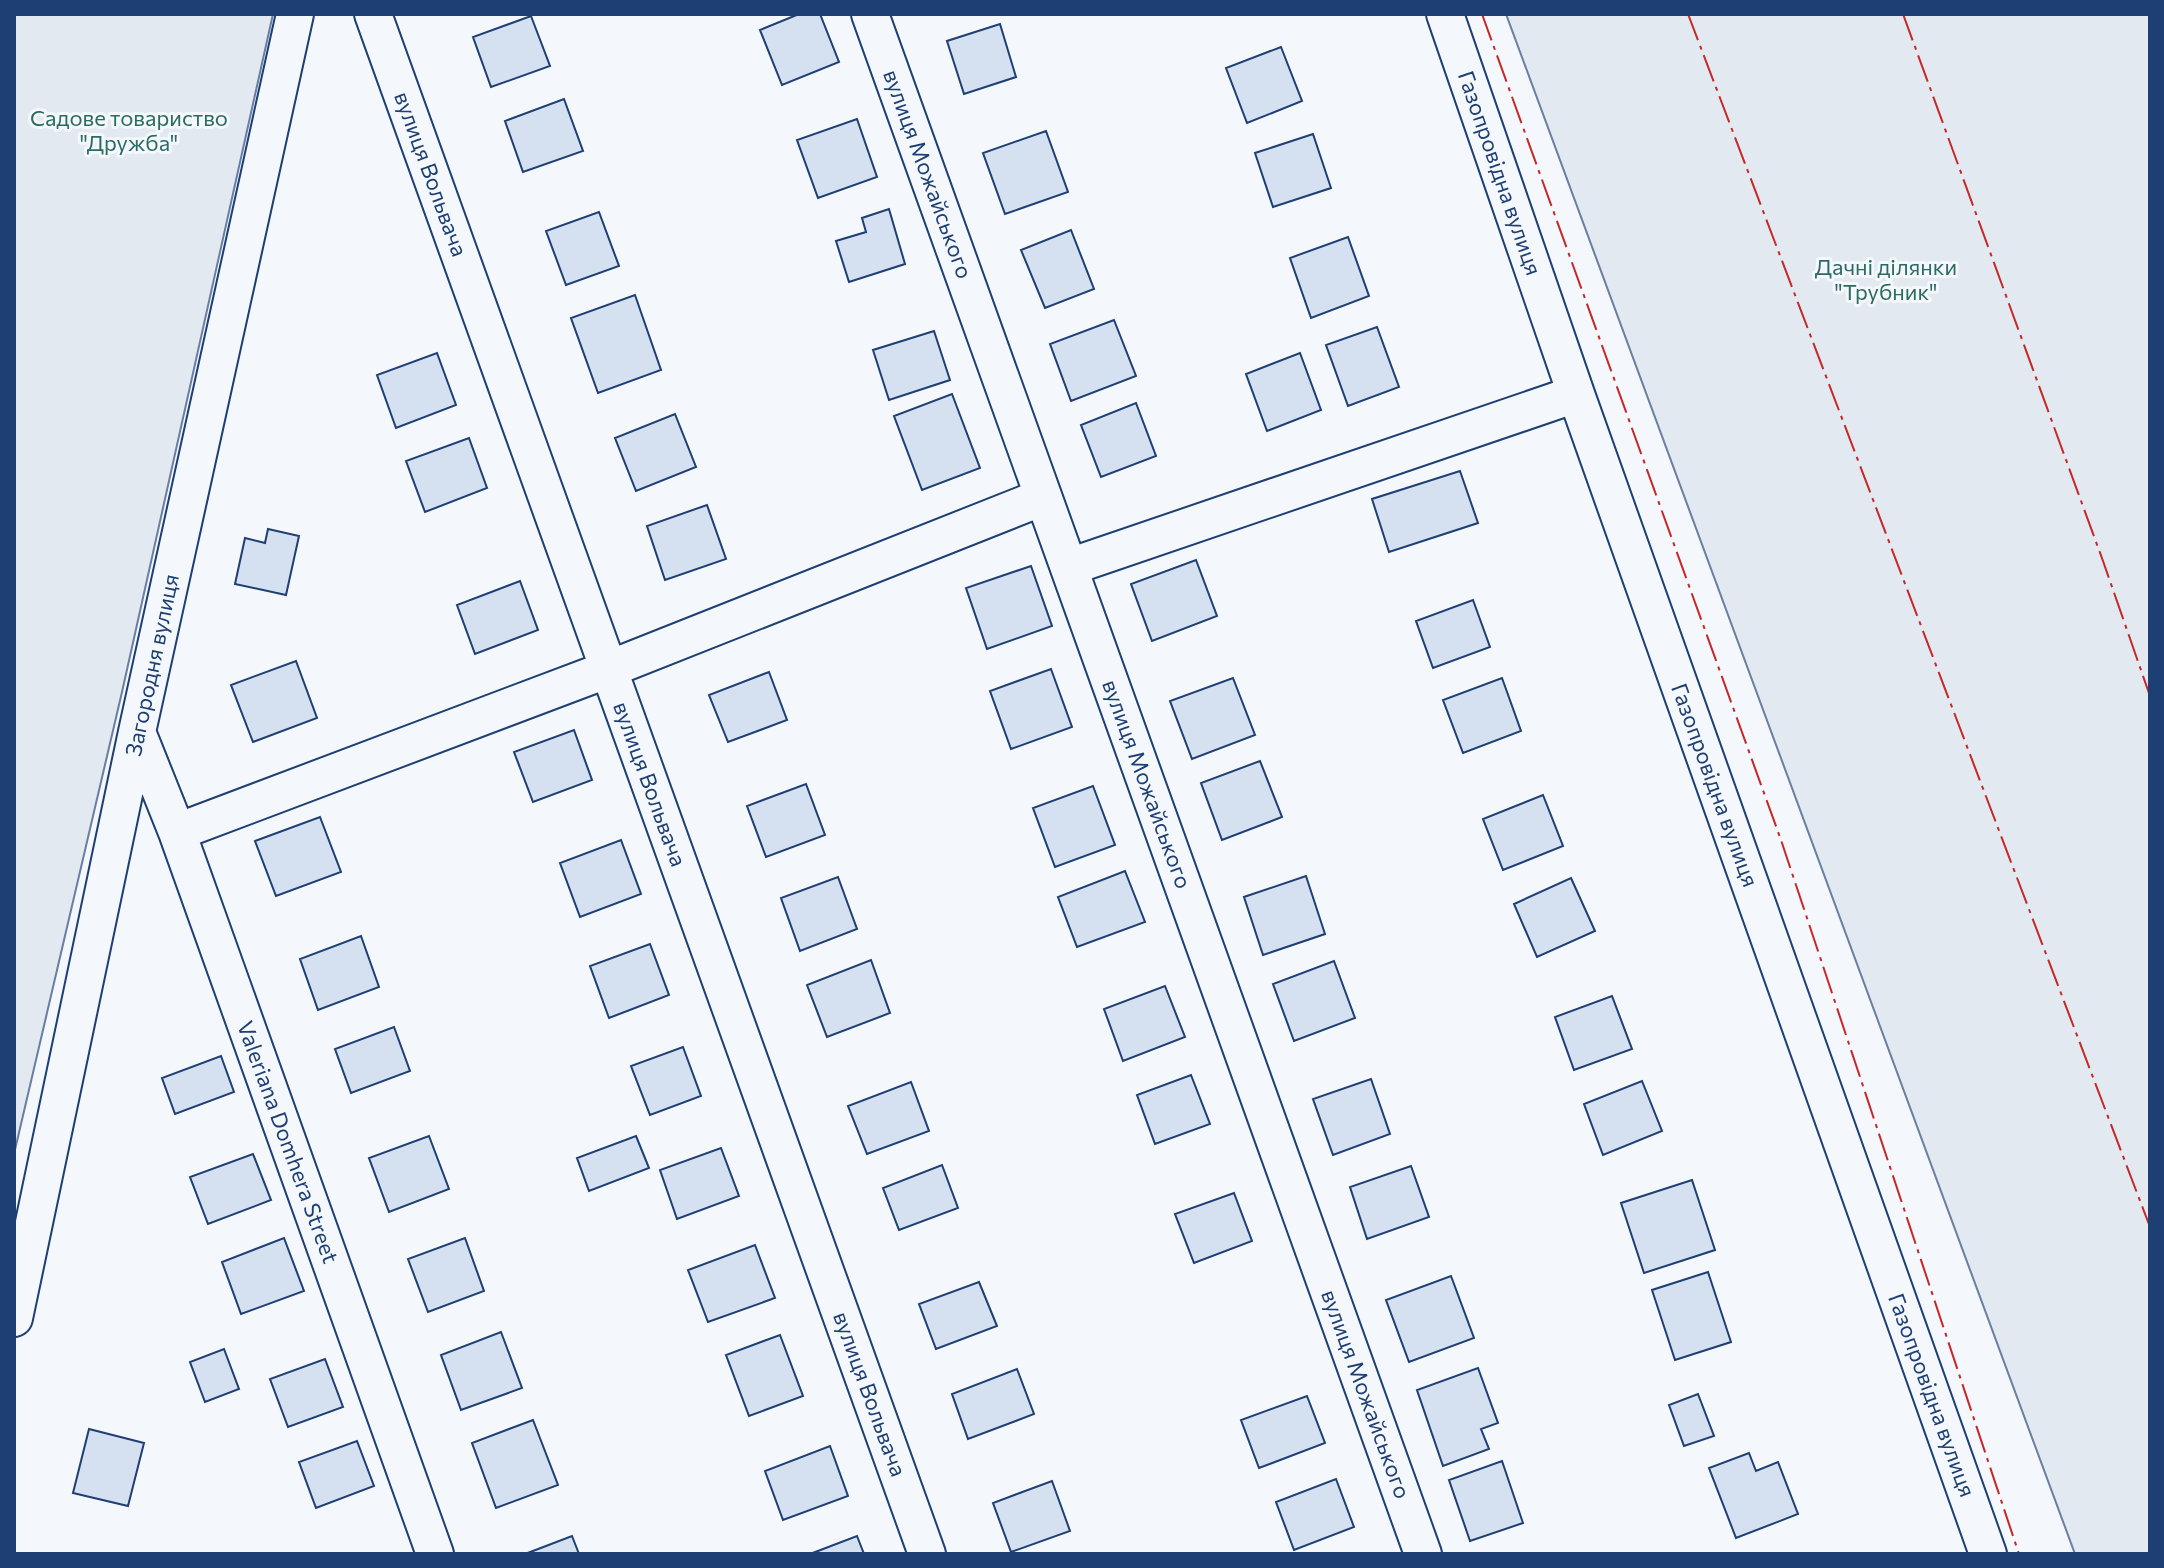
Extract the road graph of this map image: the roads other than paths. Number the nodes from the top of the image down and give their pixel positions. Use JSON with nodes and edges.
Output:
{"nodes":[{"id":1,"x":295,"y":14,"type":"edge"},
{"id":2,"x":373,"y":14,"type":"edge"},
{"id":3,"x":870,"y":14,"type":"edge"},
{"id":4,"x":1445,"y":14,"type":"edge"},
{"id":5,"x":1576,"y":394,"type":"junction"},
{"id":6,"x":1043,"y":497,"type":"junction"},
{"id":7,"x":1069,"y":567,"type":"junction"},
{"id":8,"x":609,"y":669,"type":"junction"},
{"id":9,"x":137,"y":732,"type":"junction"},
{"id":10,"x":177,"y":832,"type":"junction"},
{"id":11,"x":14,"y":1318,"type":"edge"},
{"id":12,"x":435,"y":1554,"type":"edge"},
{"id":13,"x":927,"y":1554,"type":"edge"},
{"id":14,"x":1423,"y":1554,"type":"edge"},
{"id":15,"x":1988,"y":1554,"type":"edge"}],
"edges":[{"from":1,"to":9,"type":"street","name":"Загородня вулиця"},
{"from":2,"to":8,"type":"street","name":"вулиця Вольвача"},
{"from":3,"to":6,"type":"street","name":"вулиця Можайського"},
{"from":4,"to":5,"type":"street","name":"Газопровідна вулиця"},
{"from":5,"to":7,"type":"street"},
{"from":5,"to":15,"type":"street","name":"Газопровідна вулиця"},
{"from":6,"to":7,"type":"street","name":"вулиця Можайського"},
{"from":6,"to":8,"type":"street"},
{"from":7,"to":14,"type":"street","name":"вулиця Можайського"},
{"from":8,"to":10,"type":"street"},
{"from":8,"to":13,"type":"street","name":"вулиця Вольвача"},
{"from":9,"to":10,"type":"street","name":"Valeriana Domhera Street"},
{"from":9,"to":11,"type":"street","name":"Загородня вулиця"},
{"from":10,"to":12,"type":"street","name":"Valeriana Domhera Street"}]}
